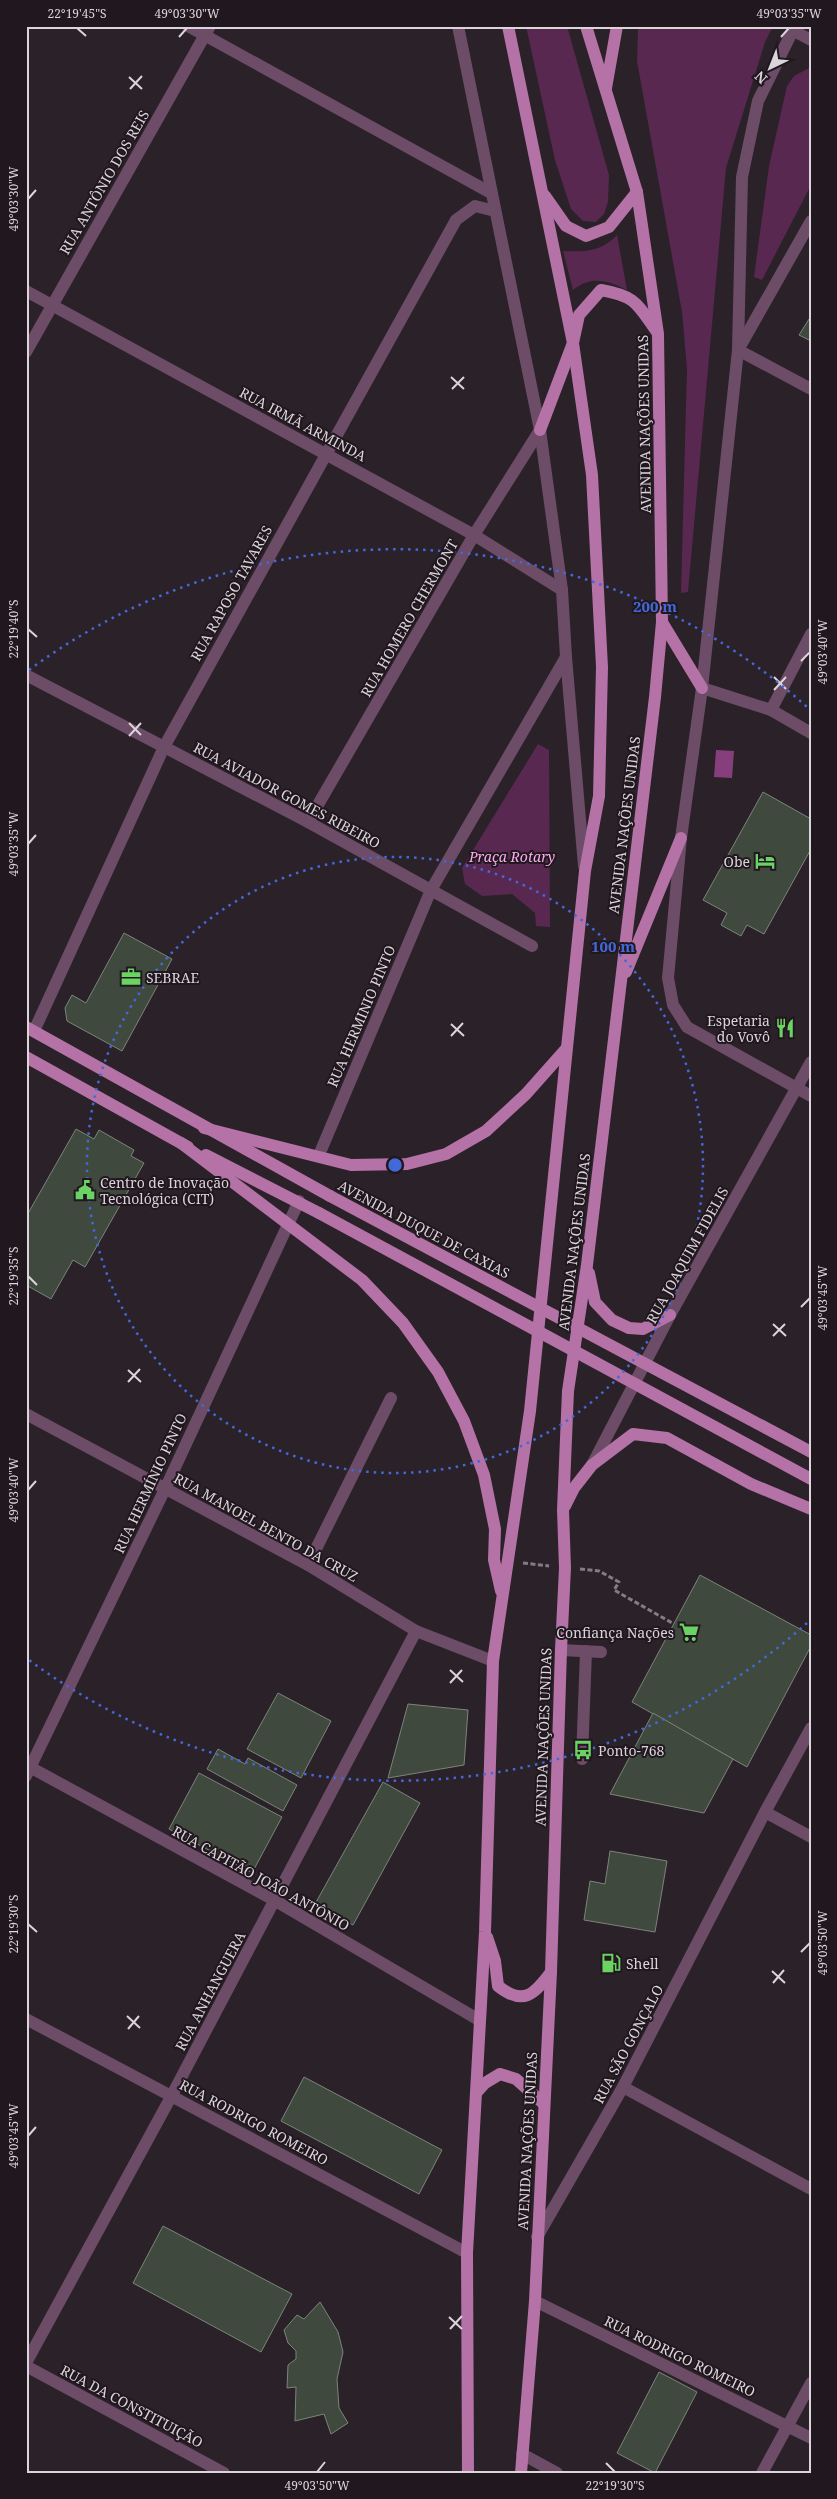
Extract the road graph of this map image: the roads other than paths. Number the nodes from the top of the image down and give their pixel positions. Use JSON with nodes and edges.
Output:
{"nodes":[{"id":1,"x":188,"y":26,"type":"edge"},
{"id":2,"x":458,"y":26,"type":"edge"},
{"id":3,"x":508,"y":26,"type":"edge"},
{"id":4,"x":586,"y":26,"type":"edge"},
{"id":5,"x":617,"y":26,"type":"edge"},
{"id":6,"x":794,"y":28,"type":"edge"},
{"id":7,"x":207,"y":31,"type":"edge"},
{"id":8,"x":811,"y":40,"type":"edge"},
{"id":9,"x":606,"y":91,"type":"junction"},
{"id":10,"x":541,"y":190,"type":"junction"},
{"id":11,"x":637,"y":192,"type":"junction"},
{"id":12,"x":491,"y":193,"type":"junction"},
{"id":13,"x":495,"y":211,"type":"junction"},
{"id":14,"x":811,"y":221,"type":"edge"},
{"id":15,"x":26,"y":291,"type":"edge"},
{"id":16,"x":51,"y":305,"type":"junction"},
{"id":17,"x":658,"y":334,"type":"junction"},
{"id":18,"x":573,"y":343,"type":"junction"},
{"id":19,"x":738,"y":350,"type":"junction"},
{"id":20,"x":26,"y":352,"type":"edge"},
{"id":21,"x":811,"y":389,"type":"edge"},
{"id":22,"x":540,"y":430,"type":"junction"},
{"id":23,"x":325,"y":453,"type":"junction"},
{"id":24,"x":474,"y":535,"type":"junction"},
{"id":25,"x":562,"y":590,"type":"junction"},
{"id":26,"x":662,"y":622,"type":"junction"},
{"id":27,"x":811,"y":634,"type":"edge"},
{"id":28,"x":566,"y":657,"type":"junction"},
{"id":29,"x":26,"y":675,"type":"edge"},
{"id":30,"x":702,"y":688,"type":"junction"},
{"id":31,"x":771,"y":710,"type":"junction"},
{"id":32,"x":811,"y":733,"type":"edge"},
{"id":33,"x":164,"y":747,"type":"junction"},
{"id":34,"x":308,"y":822,"type":"junction"},
{"id":35,"x":681,"y":838,"type":"junction"},
{"id":36,"x":585,"y":872,"type":"junction"},
{"id":37,"x":431,"y":890,"type":"junction"},
{"id":38,"x":532,"y":946,"type":"dead end"},
{"id":39,"x":619,"y":988,"type":"junction"},
{"id":40,"x":30,"y":1029,"type":"edge"},
{"id":41,"x":566,"y":1050,"type":"junction"},
{"id":42,"x":26,"y":1057,"type":"edge"},
{"id":43,"x":811,"y":1062,"type":"edge"},
{"id":44,"x":796,"y":1088,"type":"junction"},
{"id":45,"x":811,"y":1096,"type":"edge"},
{"id":46,"x":204,"y":1128,"type":"junction"},
{"id":47,"x":181,"y":1143,"type":"junction"},
{"id":48,"x":319,"y":1155,"type":"junction"},
{"id":49,"x":299,"y":1201,"type":"junction"},
{"id":50,"x":287,"y":1224,"type":"junction"},
{"id":51,"x":587,"y":1265,"type":"junction"},
{"id":52,"x":670,"y":1315,"type":"junction"},
{"id":53,"x":391,"y":1398,"type":"dead end"},
{"id":54,"x":26,"y":1414,"type":"edge"},
{"id":55,"x":811,"y":1452,"type":"edge"},
{"id":56,"x":592,"y":1465,"type":"junction"},
{"id":57,"x":811,"y":1479,"type":"edge"},
{"id":58,"x":164,"y":1489,"type":"junction"},
{"id":59,"x":811,"y":1509,"type":"edge"},
{"id":60,"x":563,"y":1510,"type":"junction"},
{"id":61,"x":308,"y":1565,"type":"junction"},
{"id":62,"x":503,"y":1596,"type":"junction"},
{"id":63,"x":416,"y":1631,"type":"junction"},
{"id":64,"x":561,"y":1650,"type":"junction"},
{"id":65,"x":586,"y":1651,"type":"junction"},
{"id":66,"x":601,"y":1652,"type":"dead end"},
{"id":67,"x":493,"y":1661,"type":"junction"},
{"id":68,"x":811,"y":1728,"type":"edge"},
{"id":69,"x":582,"y":1759,"type":"dead end"},
{"id":70,"x":28,"y":1769,"type":"edge"},
{"id":71,"x":765,"y":1812,"type":"junction"},
{"id":72,"x":811,"y":1837,"type":"edge"},
{"id":73,"x":274,"y":1900,"type":"junction"},
{"id":74,"x":485,"y":1932,"type":"junction"},
{"id":75,"x":552,"y":1972,"type":"junction"},
{"id":76,"x":26,"y":2019,"type":"edge"},
{"id":77,"x":480,"y":2020,"type":"junction"},
{"id":78,"x":623,"y":2087,"type":"junction"},
{"id":79,"x":476,"y":2093,"type":"junction"},
{"id":80,"x":172,"y":2095,"type":"junction"},
{"id":81,"x":544,"y":2104,"type":"junction"},
{"id":82,"x":811,"y":2189,"type":"edge"},
{"id":83,"x":537,"y":2238,"type":"junction"},
{"id":84,"x":467,"y":2253,"type":"junction"},
{"id":85,"x":535,"y":2301,"type":"junction"},
{"id":86,"x":26,"y":2365,"type":"edge"},
{"id":87,"x":811,"y":2383,"type":"edge"},
{"id":88,"x":788,"y":2426,"type":"junction"},
{"id":89,"x":811,"y":2438,"type":"edge"},
{"id":90,"x":522,"y":2454,"type":"junction"},
{"id":91,"x":224,"y":2473,"type":"edge"},
{"id":92,"x":468,"y":2473,"type":"edge"},
{"id":93,"x":521,"y":2473,"type":"edge"},
{"id":94,"x":557,"y":2473,"type":"edge"},
{"id":95,"x":762,"y":2473,"type":"edge"}],
"edges":[{"from":1,"to":7,"type":"street"},
{"from":2,"to":12,"type":"street","name":"AVENIDA NAÇÕES UNIDAS"},
{"from":3,"to":10,"type":"main road","name":"AVENIDA NAÇÕES UNIDAS"},
{"from":4,"to":9,"type":"main road","name":"AVENIDA NAÇÕES UNIDAS"},
{"from":5,"to":9,"type":"main road"},
{"from":6,"to":8,"type":"street"},
{"from":6,"to":19,"type":"street"},
{"from":7,"to":12,"type":"street"},
{"from":7,"to":16,"type":"street","name":"RUA ANTÔNIO DOS REIS"},
{"from":9,"to":11,"type":"main road","name":"AVENIDA NAÇÕES UNIDAS"},
{"from":10,"to":11,"type":"main road"},
{"from":10,"to":18,"type":"main road","name":"AVENIDA NAÇÕES UNIDAS"},
{"from":11,"to":17,"type":"main road","name":"AVENIDA NAÇÕES UNIDAS"},
{"from":12,"to":13,"type":"street","name":"AVENIDA NAÇÕES UNIDAS"},
{"from":13,"to":22,"type":"street","name":"AVENIDA NAÇÕES UNIDAS"},
{"from":13,"to":23,"type":"street","name":"RUA RAPOSO TAVARES"},
{"from":14,"to":19,"type":"street"},
{"from":15,"to":16,"type":"street","name":"RUA IRMÃ ARMINDA"},
{"from":16,"to":20,"type":"street","name":"RUA ANTÔNIO DOS REIS"},
{"from":16,"to":23,"type":"street","name":"RUA IRMÃ ARMINDA"},
{"from":17,"to":18,"type":"main road"},
{"from":17,"to":26,"type":"main road","name":"AVENIDA NAÇÕES UNIDAS"},
{"from":18,"to":22,"type":"main road"},
{"from":18,"to":36,"type":"main road","name":"AVENIDA NAÇÕES UNIDAS"},
{"from":19,"to":21,"type":"street"},
{"from":19,"to":30,"type":"street"},
{"from":22,"to":24,"type":"street","name":"RUA HOMERO CHERMONT"},
{"from":22,"to":25,"type":"street","name":"AVENIDA NAÇÕES UNIDAS"},
{"from":23,"to":24,"type":"street","name":"RUA IRMÃ ARMINDA"},
{"from":23,"to":33,"type":"street","name":"RUA RAPOSO TAVARES"},
{"from":24,"to":25,"type":"street","name":"RUA IRMÃ ARMINDA"},
{"from":24,"to":34,"type":"street","name":"RUA HOMERO CHERMONT"},
{"from":25,"to":28,"type":"street","name":"AVENIDA NAÇÕES UNIDAS"},
{"from":26,"to":30,"type":"main road"},
{"from":26,"to":39,"type":"main road","name":"AVENIDA NAÇÕES UNIDAS"},
{"from":27,"to":31,"type":"street"},
{"from":28,"to":36,"type":"street","name":"AVENIDA NAÇÕES UNIDAS"},
{"from":28,"to":37,"type":"street"},
{"from":29,"to":33,"type":"street","name":"RUA AVIADOR GOMES RIBEIRO"},
{"from":30,"to":31,"type":"street"},
{"from":30,"to":35,"type":"street"},
{"from":31,"to":32,"type":"street"},
{"from":33,"to":34,"type":"street","name":"RUA AVIADOR GOMES RIBEIRO"},
{"from":33,"to":40,"type":"street","name":"RUA RAPOSO TAVARES"},
{"from":34,"to":37,"type":"street","name":"RUA AVIADOR GOMES RIBEIRO"},
{"from":35,"to":39,"type":"main road"},
{"from":35,"to":44,"type":"street"},
{"from":36,"to":41,"type":"main road","name":"AVENIDA NAÇÕES UNIDAS"},
{"from":37,"to":38,"type":"street","name":"RUA AVIADOR GOMES RIBEIRO"},
{"from":37,"to":48,"type":"street","name":"RUA HERMINIO PINTO"},
{"from":39,"to":51,"type":"main road","name":"AVENIDA NAÇÕES UNIDAS"},
{"from":40,"to":46,"type":"main road","name":"AVENIDA DUQUE DE CAXIAS"},
{"from":41,"to":48,"type":"main road"},
{"from":41,"to":62,"type":"main road","name":"AVENIDA NAÇÕES UNIDAS"},
{"from":42,"to":47,"type":"main road"},
{"from":43,"to":44,"type":"street","name":"RUA JOAQUIM FIDELIS"},
{"from":44,"to":45,"type":"street"},
{"from":44,"to":52,"type":"street","name":"RUA JOAQUIM FIDELIS"},
{"from":46,"to":48,"type":"main road"},
{"from":46,"to":55,"type":"main road","name":"AVENIDA DUQUE DE CAXIAS","bridge":true},
{"from":47,"to":49,"type":"main road"},
{"from":47,"to":50,"type":"main road"},
{"from":49,"to":50,"type":"street","name":"RUA HERMÍNIO PINTO"},
{"from":49,"to":57,"type":"main road","bridge":true},
{"from":50,"to":58,"type":"street","name":"RUA HERMÍNIO PINTO"},
{"from":50,"to":62,"type":"main road"},
{"from":51,"to":52,"type":"main road"},
{"from":51,"to":60,"type":"main road","name":"AVENIDA NAÇÕES UNIDAS"},
{"from":52,"to":56,"type":"street","name":"RUA JOAQUIM FIDELIS"},
{"from":53,"to":61,"type":"street"},
{"from":54,"to":58,"type":"street","name":"RUA MANOEL BENTO DA CRUZ"},
{"from":56,"to":59,"type":"main road"},
{"from":56,"to":60,"type":"main road"},
{"from":58,"to":61,"type":"street","name":"RUA MANOEL BENTO DA CRUZ"},
{"from":58,"to":70,"type":"street","name":"RUA HERMÍNIO PINTO"},
{"from":60,"to":64,"type":"main road","name":"AVENIDA NAÇÕES UNIDAS"},
{"from":61,"to":63,"type":"street","name":"RUA MANOEL BENTO DA CRUZ"},
{"from":62,"to":67,"type":"main road","name":"AVENIDA NAÇÕES UNIDAS"},
{"from":63,"to":67,"type":"street","name":"RUA MANOEL BENTO DA CRUZ"},
{"from":63,"to":73,"type":"street","name":"RUA ANHANGUERA"},
{"from":64,"to":65,"type":"street"},
{"from":64,"to":75,"type":"main road","name":"AVENIDA NAÇÕES UNIDAS"},
{"from":65,"to":66,"type":"street"},
{"from":65,"to":69,"type":"street"},
{"from":67,"to":74,"type":"main road","name":"AVENIDA NAÇÕES UNIDAS"},
{"from":68,"to":71,"type":"street","name":"RUA SÃO GONÇALO"},
{"from":70,"to":73,"type":"street","name":"RUA CAPITÃO JOÃO ANTÔNIO"},
{"from":71,"to":72,"type":"street"},
{"from":71,"to":78,"type":"street","name":"RUA SÃO GONÇALO"},
{"from":73,"to":77,"type":"street","name":"RUA CAPITÃO JOÃO ANTÔNIO"},
{"from":73,"to":80,"type":"street","name":"RUA ANHANGUERA"},
{"from":74,"to":75,"type":"main road"},
{"from":74,"to":77,"type":"main road","name":"AVENIDA NAÇÕES UNIDAS"},
{"from":75,"to":81,"type":"main road","name":"AVENIDA NAÇÕES UNIDAS"},
{"from":76,"to":80,"type":"street","name":"RUA RODRIGO ROMEIRO"},
{"from":77,"to":79,"type":"main road","name":"AVENIDA NAÇÕES UNIDAS"},
{"from":78,"to":82,"type":"street"},
{"from":78,"to":83,"type":"street","name":"RUA SÃO GONÇALO"},
{"from":79,"to":81,"type":"main road"},
{"from":79,"to":84,"type":"main road","name":"AVENIDA NAÇÕES UNIDAS"},
{"from":80,"to":84,"type":"street","name":"RUA RODRIGO ROMEIRO"},
{"from":80,"to":86,"type":"street","name":"RUA ANHANGUERA"},
{"from":81,"to":83,"type":"main road","name":"AVENIDA NAÇÕES UNIDAS"},
{"from":83,"to":85,"type":"main road","name":"AVENIDA NAÇÕES UNIDAS"},
{"from":84,"to":92,"type":"main road","name":"AVENIDA NAÇÕES UNIDAS"},
{"from":85,"to":88,"type":"street","name":"RUA RODRIGO ROMEIRO"},
{"from":85,"to":90,"type":"main road","name":"AVENIDA NAÇÕES UNIDAS"},
{"from":86,"to":91,"type":"street","name":"RUA DA CONSTITUIÇÃO"},
{"from":87,"to":88,"type":"street"},
{"from":88,"to":89,"type":"street","name":"RUA RODRIGO ROMEIRO"},
{"from":88,"to":95,"type":"street"},
{"from":90,"to":93,"type":"main road","name":"AVENIDA NAÇÕES UNIDAS"},
{"from":90,"to":94,"type":"street"}]}
